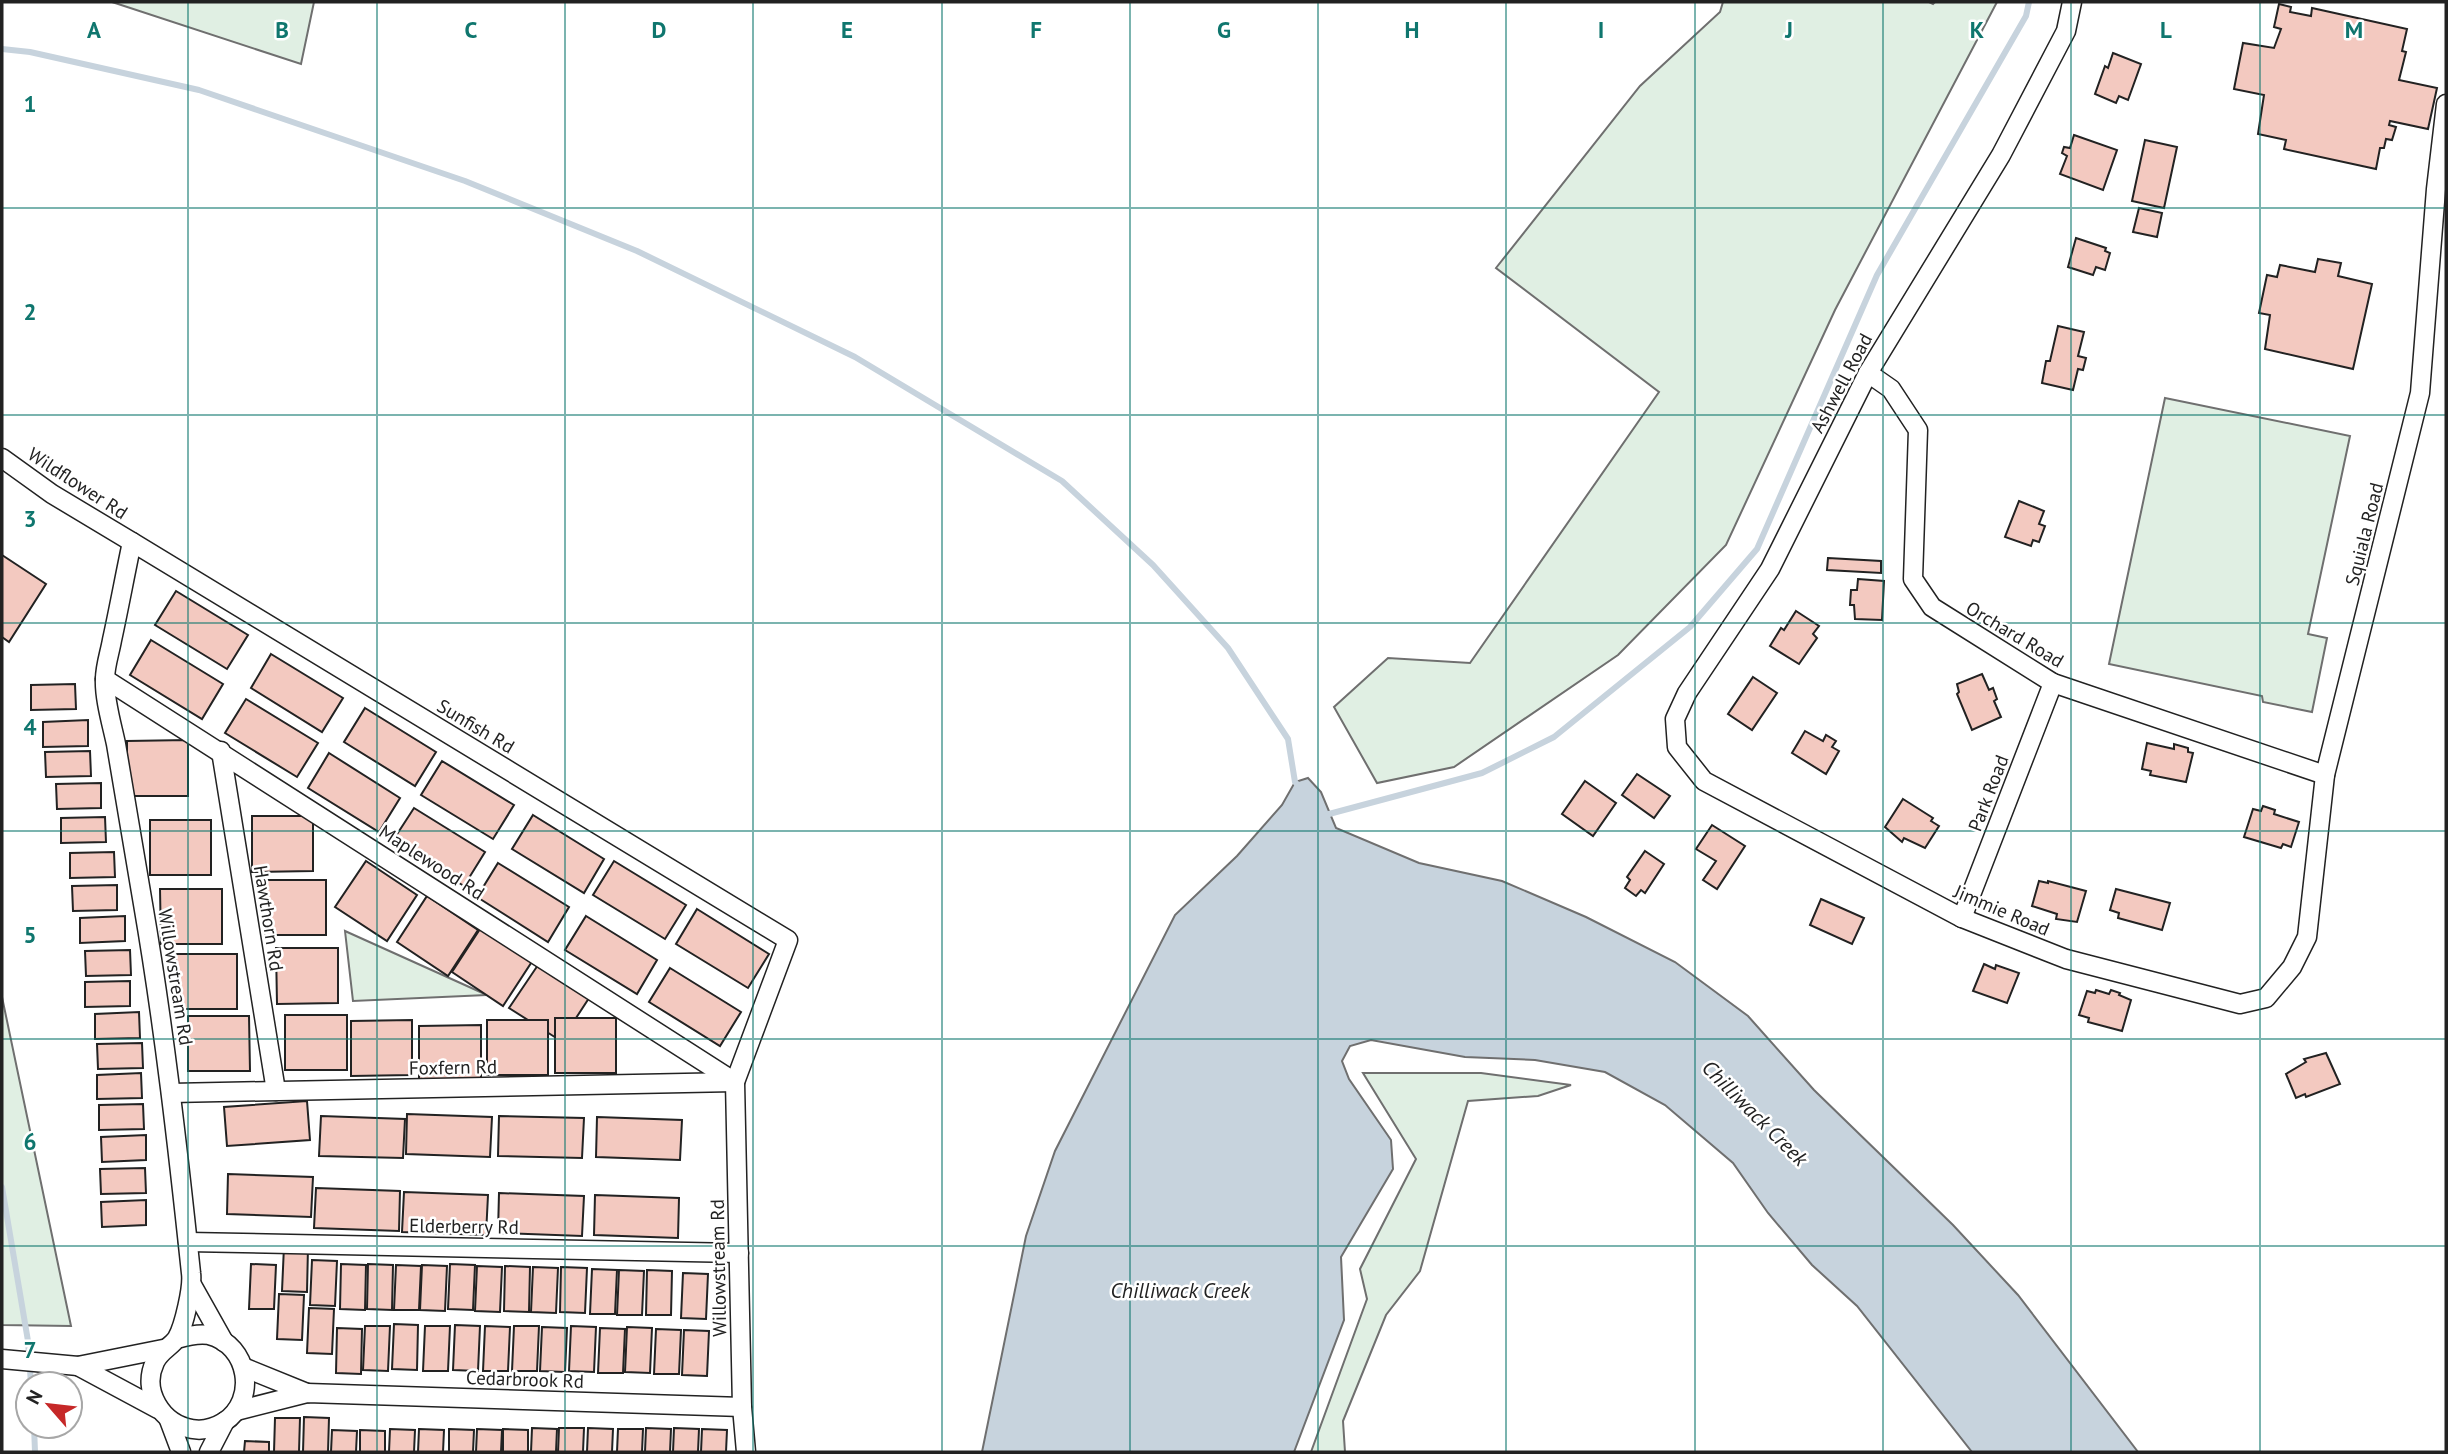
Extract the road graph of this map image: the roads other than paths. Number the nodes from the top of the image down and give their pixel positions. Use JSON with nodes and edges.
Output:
{"nodes":[{"id":1,"x":2072,"y":2,"type":"edge"},
{"id":2,"x":2446,"y":104,"type":"edge"},
{"id":3,"x":1868,"y":373,"type":"junction"},
{"id":4,"x":2,"y":458,"type":"edge"},
{"id":5,"x":132,"y":542,"type":"junction"},
{"id":6,"x":104,"y":679,"type":"junction"},
{"id":7,"x":2053,"y":683,"type":"junction"},
{"id":8,"x":220,"y":751,"type":"junction"},
{"id":9,"x":2325,"y":775,"type":"junction"},
{"id":10,"x":1704,"y":781,"type":"joint"},
{"id":11,"x":1962,"y":918,"type":"junction"},
{"id":12,"x":2292,"y":967,"type":"joint"},
{"id":13,"x":736,"y":1082,"type":"junction"},
{"id":14,"x":276,"y":1091,"type":"junction"},
{"id":15,"x":171,"y":1093,"type":"junction"},
{"id":16,"x":188,"y":1242,"type":"junction"},
{"id":17,"x":740,"y":1253,"type":"junction"},
{"id":18,"x":192,"y":1284,"type":"junction"},
{"id":19,"x":224,"y":1342,"type":"junction"},
{"id":20,"x":170,"y":1344,"type":"junction"},
{"id":21,"x":2,"y":1359,"type":"edge"},
{"id":22,"x":78,"y":1366,"type":"junction"},
{"id":23,"x":243,"y":1367,"type":"junction"},
{"id":24,"x":307,"y":1393,"type":"junction"},
{"id":25,"x":742,"y":1406,"type":"junction"},
{"id":26,"x":164,"y":1414,"type":"junction"},
{"id":27,"x":230,"y":1416,"type":"junction"},
{"id":28,"x":181,"y":1452,"type":"edge"},
{"id":29,"x":209,"y":1452,"type":"edge"},
{"id":30,"x":746,"y":1452,"type":"edge"}],
"edges":[{"from":1,"to":3,"type":"street","name":"Ashwell Road"},
{"from":2,"to":9,"type":"street","name":"Squiala Road"},
{"from":3,"to":7,"type":"street","name":"Orchard Road"},
{"from":3,"to":10,"type":"street","name":"Ashwell Road"},
{"from":4,"to":5,"type":"street","name":"Wildflower Rd"},
{"from":5,"to":6,"type":"street"},
{"from":5,"to":13,"type":"street","name":"Sunfish Rd"},
{"from":6,"to":8,"type":"street","name":"Maplewood Rd"},
{"from":6,"to":15,"type":"street","name":"Willowstream Rd"},
{"from":7,"to":9,"type":"street","name":"Orchard Road"},
{"from":7,"to":11,"type":"street","name":"Park Road"},
{"from":8,"to":13,"type":"street","name":"Maplewood Rd"},
{"from":8,"to":14,"type":"street","name":"Hawthorn Rd"},
{"from":9,"to":12,"type":"street","name":"Squiala Road"},
{"from":10,"to":11,"type":"street","name":"Jimmie Road"},
{"from":11,"to":12,"type":"street","name":"Jimmie Road"},
{"from":13,"to":14,"type":"street","name":"Foxfern Rd"},
{"from":13,"to":17,"type":"street","name":"Willowstream Rd"},
{"from":14,"to":15,"type":"street","name":"Foxfern Rd"},
{"from":15,"to":16,"type":"street","name":"Willowstream Rd"},
{"from":16,"to":17,"type":"street","name":"Elderberry Rd"},
{"from":16,"to":18,"type":"street","name":"Willowstream Rd"},
{"from":17,"to":25,"type":"street","name":"Willowstream Rd"},
{"from":18,"to":19,"type":"street"},
{"from":18,"to":20,"type":"street"},
{"from":19,"to":20,"type":"street"},
{"from":19,"to":23,"type":"street"},
{"from":20,"to":22,"type":"street"},
{"from":20,"to":26,"type":"street"},
{"from":21,"to":22,"type":"street"},
{"from":22,"to":26,"type":"street"},
{"from":23,"to":24,"type":"street"},
{"from":23,"to":27,"type":"street"},
{"from":24,"to":25,"type":"street","name":"Cedarbrook Rd"},
{"from":24,"to":27,"type":"street"},
{"from":25,"to":30,"type":"street","name":"Willowstream Rd"},
{"from":26,"to":27,"type":"street"},
{"from":26,"to":28,"type":"street"},
{"from":27,"to":29,"type":"street"}]}
